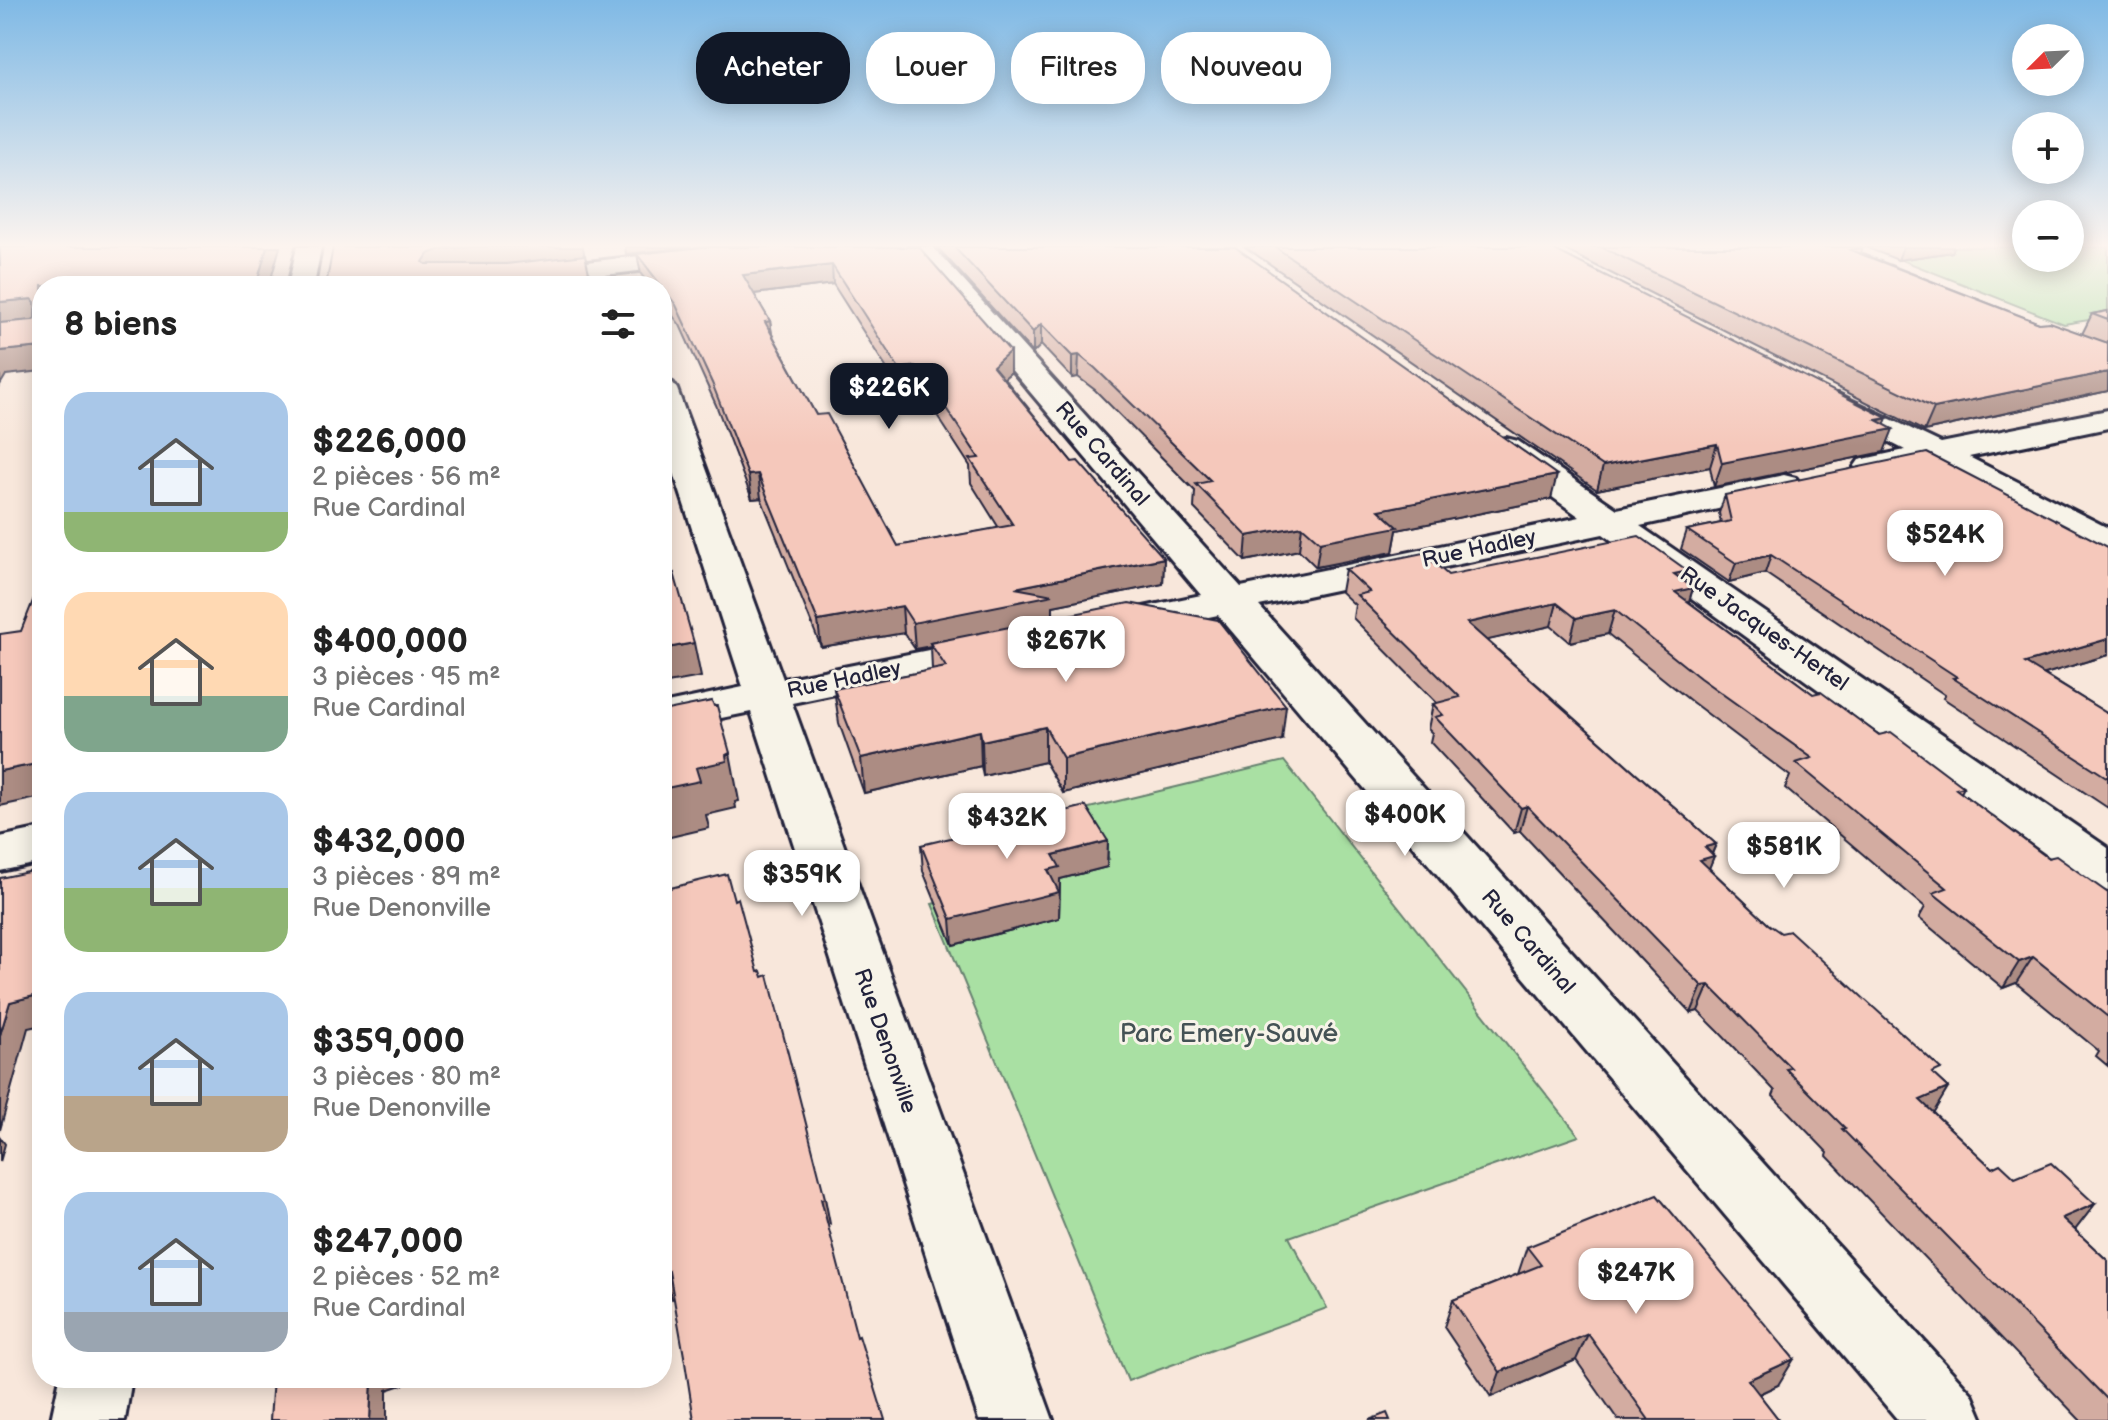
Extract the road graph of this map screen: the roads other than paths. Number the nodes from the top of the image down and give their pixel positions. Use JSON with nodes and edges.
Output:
{"nodes":[{"id":1,"x":978,"y":313,"type":"edge"},
{"id":2,"x":1807,"y":387,"type":"edge"},
{"id":3,"x":672,"y":419,"type":"edge"},
{"id":4,"x":2108,"y":419,"type":"edge"},
{"id":5,"x":1488,"y":435,"type":"edge"},
{"id":6,"x":1937,"y":454,"type":"junction"},
{"id":7,"x":1613,"y":522,"type":"junction"},
{"id":8,"x":2108,"y":542,"type":"edge"},
{"id":9,"x":1229,"y":601,"type":"junction"},
{"id":10,"x":1083,"y":631,"type":"edge"},
{"id":11,"x":1022,"y":644,"type":"edge"},
{"id":12,"x":766,"y":696,"type":"junction"},
{"id":13,"x":672,"y":715,"type":"edge"},
{"id":14,"x":32,"y":847,"type":"edge"},
{"id":15,"x":0,"y":854,"type":"edge"},
{"id":16,"x":2108,"y":873,"type":"edge"},
{"id":17,"x":94,"y":1388,"type":"edge"},
{"id":18,"x":88,"y":1420,"type":"edge"},
{"id":19,"x":1016,"y":1420,"type":"edge"},
{"id":20,"x":1946,"y":1420,"type":"edge"}],
"edges":[{"from":1,"to":9,"type":"street","name":"Rue Cardinal"},
{"from":2,"to":6,"type":"street"},
{"from":3,"to":12,"type":"street","name":"Rue Denonville"},
{"from":4,"to":6,"type":"street","name":"Rue Hadley"},
{"from":5,"to":7,"type":"street","name":"Rue Jacques-Hertel"},
{"from":6,"to":7,"type":"street","name":"Rue Hadley"},
{"from":6,"to":8,"type":"street"},
{"from":7,"to":9,"type":"street","name":"Rue Hadley"},
{"from":7,"to":16,"type":"street","name":"Rue Jacques-Hertel"},
{"from":9,"to":10,"type":"street","name":"Rue Hadley"},
{"from":9,"to":20,"type":"street","name":"Rue Cardinal"},
{"from":11,"to":12,"type":"street","name":"Rue Hadley"},
{"from":12,"to":13,"type":"street","name":"Rue Hadley"},
{"from":12,"to":19,"type":"street","name":"Rue Denonville"},
{"from":14,"to":15,"type":"street"},
{"from":17,"to":18,"type":"street"}]}
